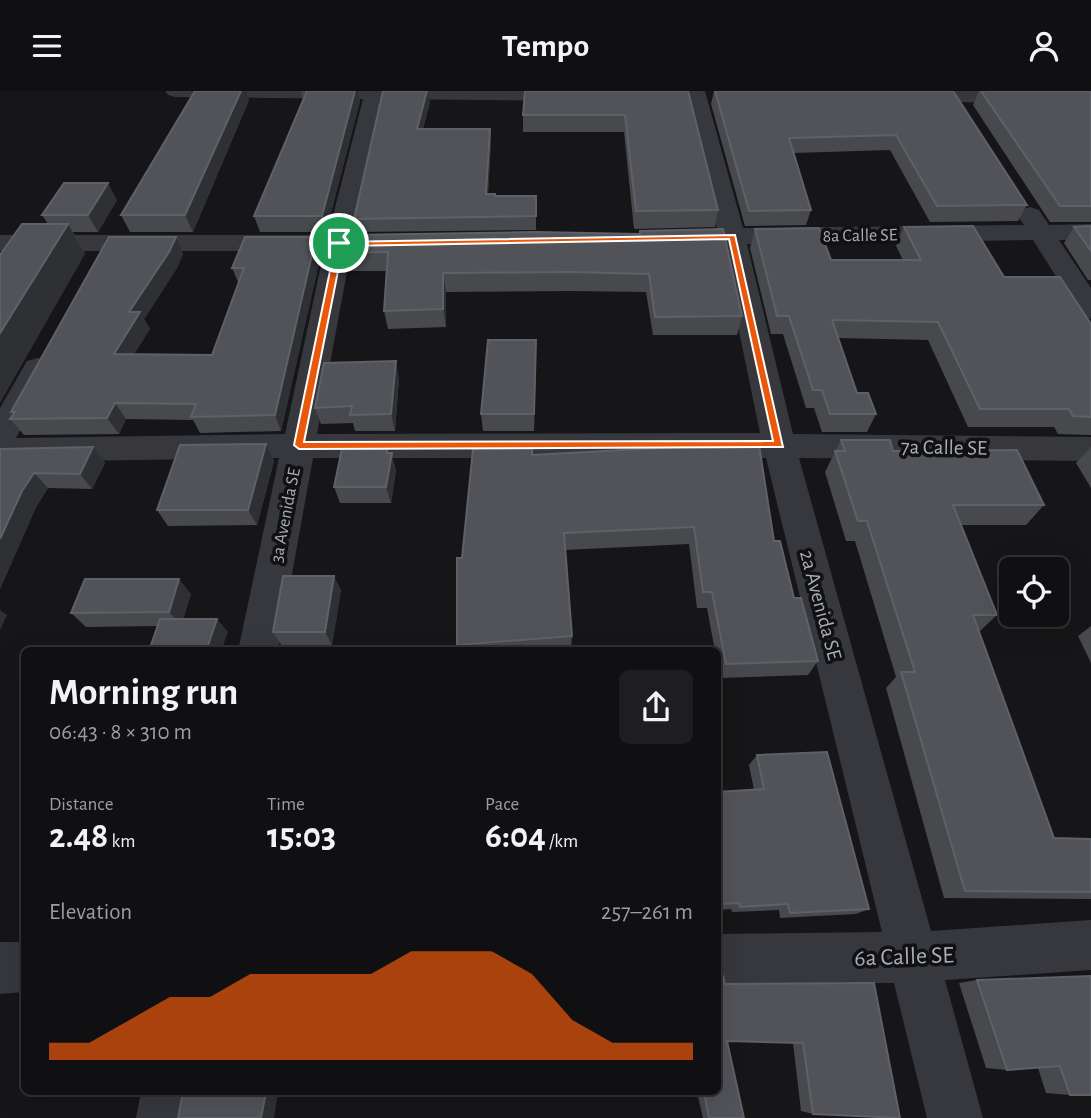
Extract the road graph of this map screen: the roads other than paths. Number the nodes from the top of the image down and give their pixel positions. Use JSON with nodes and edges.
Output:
{"nodes":[{"id":1,"x":197,"y":91,"type":"edge"},
{"id":2,"x":375,"y":93,"type":"edge"},
{"id":3,"x":951,"y":94,"type":"edge"},
{"id":4,"x":598,"y":95,"type":"edge"},
{"id":5,"x":696,"y":95,"type":"edge"},
{"id":6,"x":886,"y":96,"type":"edge"},
{"id":7,"x":1091,"y":97,"type":"edge"},
{"id":8,"x":179,"y":103,"type":"edge"},
{"id":9,"x":968,"y":119,"type":"edge"},
{"id":10,"x":1020,"y":199,"type":"edge"},
{"id":11,"x":120,"y":221,"type":"edge"},
{"id":12,"x":1091,"y":232,"type":"edge"},
{"id":13,"x":1042,"y":233,"type":"junction"},
{"id":14,"x":732,"y":236,"type":"junction"},
{"id":15,"x":651,"y":238,"type":"edge"},
{"id":16,"x":420,"y":242,"type":"edge"},
{"id":17,"x":0,"y":243,"type":"edge"},
{"id":18,"x":339,"y":243,"type":"junction"},
{"id":19,"x":106,"y":245,"type":"junction"},
{"id":20,"x":93,"y":269,"type":"edge"},
{"id":21,"x":1091,"y":310,"type":"edge"},
{"id":22,"x":53,"y":341,"type":"edge"},
{"id":23,"x":0,"y":436,"type":"edge"},
{"id":24,"x":779,"y":444,"type":"junction"},
{"id":25,"x":299,"y":445,"type":"junction"},
{"id":26,"x":1091,"y":449,"type":"edge"},
{"id":27,"x":0,"y":450,"type":"edge"},
{"id":28,"x":259,"y":647,"type":"edge"},
{"id":29,"x":1091,"y":945,"type":"edge"},
{"id":30,"x":913,"y":957,"type":"junction"},
{"id":31,"x":721,"y":959,"type":"edge"},
{"id":32,"x":21,"y":967,"type":"edge"},
{"id":33,"x":0,"y":968,"type":"edge"},
{"id":34,"x":169,"y":1095,"type":"edge"},
{"id":35,"x":164,"y":1118,"type":"edge"},
{"id":36,"x":955,"y":1118,"type":"edge"}],
"edges":[{"from":1,"to":2,"type":"street"},
{"from":1,"to":8,"type":"street"},
{"from":2,"to":4,"type":"street"},
{"from":2,"to":18,"type":"street","name":"3a Avenida SE"},
{"from":3,"to":6,"type":"street"},
{"from":3,"to":7,"type":"street"},
{"from":3,"to":9,"type":"street"},
{"from":5,"to":14,"type":"street","name":"2a Avenida SE"},
{"from":10,"to":13,"type":"street"},
{"from":11,"to":19,"type":"street"},
{"from":12,"to":13,"type":"street","name":"8a Calle SE"},
{"from":13,"to":14,"type":"street","name":"8a Calle SE"},
{"from":13,"to":21,"type":"street"},
{"from":14,"to":15,"type":"street","name":"8a Calle SE"},
{"from":14,"to":24,"type":"street","name":"2a Avenida SE"},
{"from":16,"to":18,"type":"street"},
{"from":17,"to":19,"type":"street"},
{"from":18,"to":19,"type":"street"},
{"from":18,"to":25,"type":"street","name":"3a Avenida SE"},
{"from":19,"to":20,"type":"street"},
{"from":22,"to":23,"type":"street"},
{"from":24,"to":25,"type":"street","name":"7a Calle SE"},
{"from":24,"to":26,"type":"street","name":"7a Calle SE"},
{"from":24,"to":30,"type":"street","name":"2a Avenida SE"},
{"from":25,"to":27,"type":"street","name":"7a Calle SE"},
{"from":25,"to":28,"type":"street","name":"3a Avenida SE"},
{"from":29,"to":30,"type":"street","name":"6a Calle SE"},
{"from":30,"to":31,"type":"street","name":"6a Calle SE"},
{"from":30,"to":36,"type":"street","name":"2a Avenida SE"},
{"from":32,"to":33,"type":"street"},
{"from":34,"to":35,"type":"street"}]}
